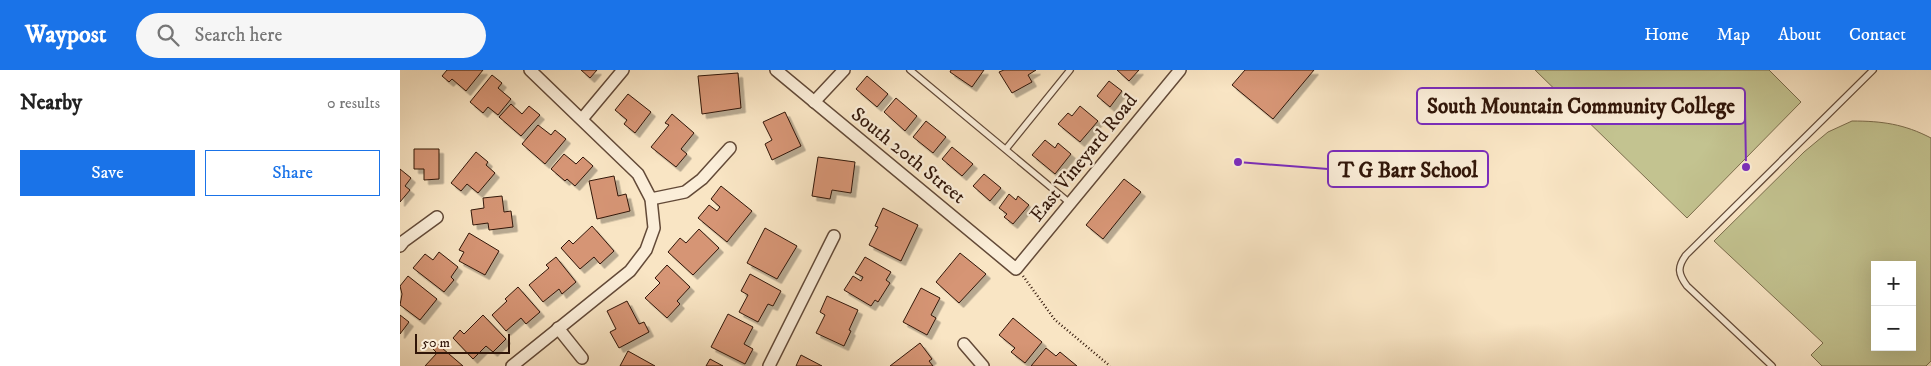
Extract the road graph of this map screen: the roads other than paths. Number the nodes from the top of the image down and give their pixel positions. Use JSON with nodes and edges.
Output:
{"nodes":[{"id":1,"x":530,"y":70,"type":"edge"},
{"id":2,"x":623,"y":70,"type":"edge"},
{"id":3,"x":776,"y":70,"type":"edge"},
{"id":4,"x":844,"y":70,"type":"edge"},
{"id":5,"x":910,"y":70,"type":"edge"},
{"id":6,"x":1070,"y":70,"type":"edge"},
{"id":7,"x":1180,"y":70,"type":"edge"},
{"id":8,"x":1873,"y":70,"type":"edge"},
{"id":9,"x":814,"y":102,"type":"junction"},
{"id":10,"x":582,"y":119,"type":"junction"},
{"id":11,"x":730,"y":148,"type":"dead end"},
{"id":12,"x":1006,"y":149,"type":"junction"},
{"id":13,"x":651,"y":199,"type":"junction"},
{"id":14,"x":1070,"y":204,"type":"junction"},
{"id":15,"x":437,"y":217,"type":"dead end"},
{"id":16,"x":834,"y":236,"type":"dead end"},
{"id":17,"x":400,"y":246,"type":"edge"},
{"id":18,"x":1016,"y":269,"type":"joint"},
{"id":19,"x":558,"y":328,"type":"junction"},
{"id":20,"x":964,"y":344,"type":"dead end"},
{"id":21,"x":582,"y":358,"type":"dead end"},
{"id":22,"x":512,"y":366,"type":"edge"},
{"id":23,"x":769,"y":366,"type":"edge"},
{"id":24,"x":983,"y":366,"type":"edge"},
{"id":25,"x":1772,"y":366,"type":"edge"}],
"edges":[{"from":1,"to":10,"type":"street"},
{"from":2,"to":10,"type":"street"},
{"from":3,"to":9,"type":"street","name":"South 20th Street"},
{"from":4,"to":9,"type":"street"},
{"from":5,"to":12,"type":"lane"},
{"from":6,"to":12,"type":"lane"},
{"from":7,"to":14,"type":"street","name":"East Vineyard Road"},
{"from":8,"to":25,"type":"lane"},
{"from":9,"to":18,"type":"street","name":"South 20th Street"},
{"from":10,"to":13,"type":"street"},
{"from":11,"to":13,"type":"street"},
{"from":12,"to":14,"type":"lane"},
{"from":13,"to":19,"type":"street"},
{"from":14,"to":18,"type":"street","name":"East Vineyard Road"},
{"from":15,"to":17,"type":"street"},
{"from":16,"to":23,"type":"street"},
{"from":19,"to":21,"type":"street"},
{"from":19,"to":22,"type":"street"},
{"from":20,"to":24,"type":"street"}]}
